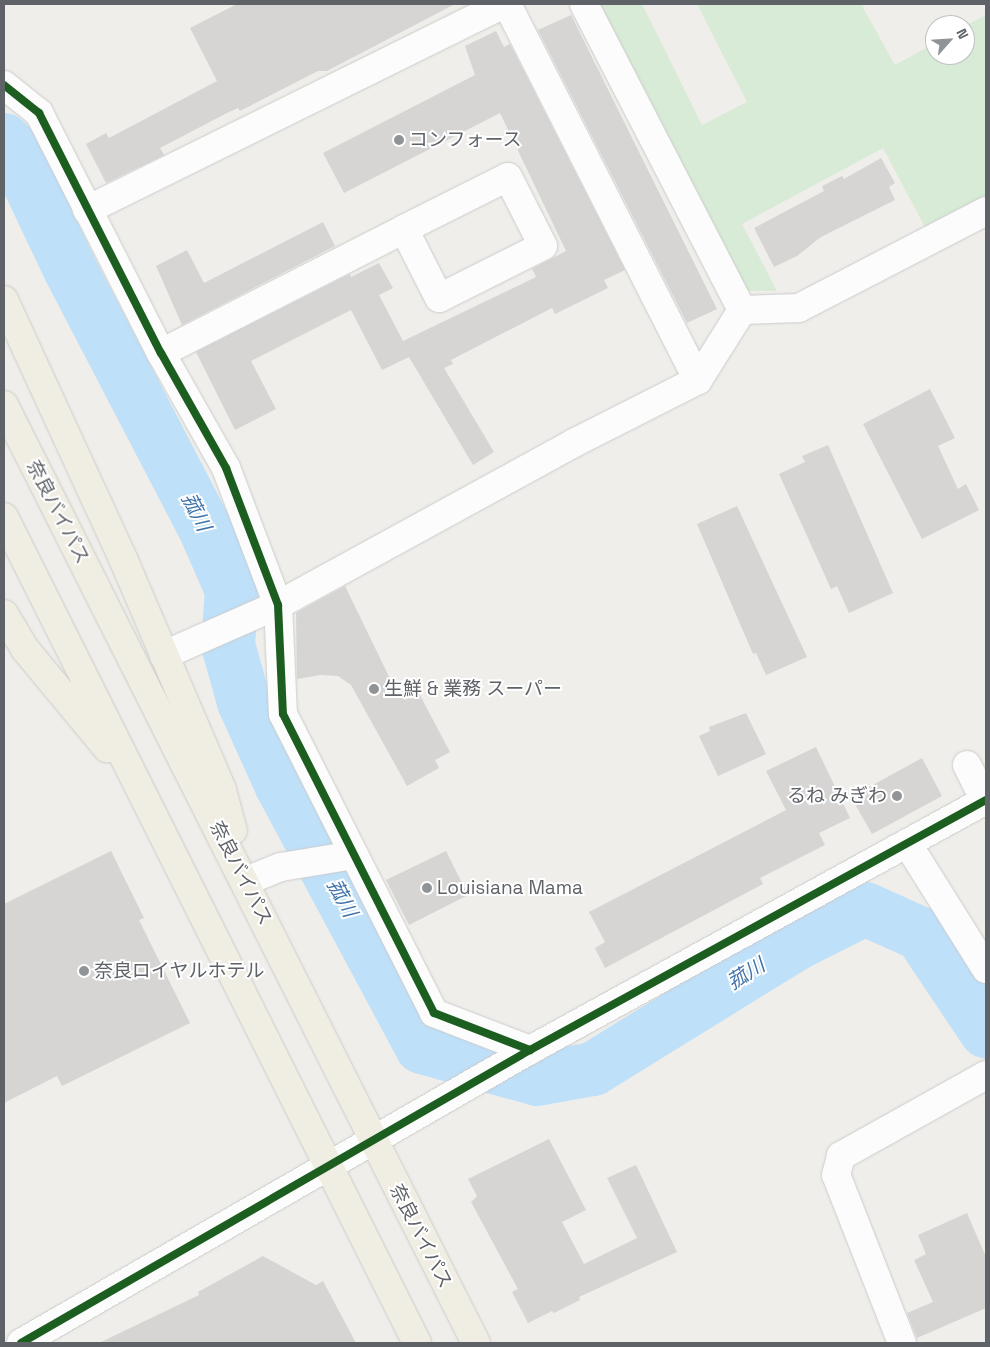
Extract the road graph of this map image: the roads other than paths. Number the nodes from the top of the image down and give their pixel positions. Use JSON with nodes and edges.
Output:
{"nodes":[{"id":1,"x":503,"y":4,"type":"edge"},
{"id":2,"x":508,"y":4,"type":"edge"},
{"id":3,"x":584,"y":4,"type":"edge"},
{"id":4,"x":4,"y":85,"type":"edge"},
{"id":5,"x":87,"y":210,"type":"junction"},
{"id":6,"x":986,"y":211,"type":"edge"},
{"id":7,"x":404,"y":229,"type":"junction"},
{"id":8,"x":4,"y":300,"type":"edge"},
{"id":9,"x":742,"y":310,"type":"junction"},
{"id":10,"x":161,"y":353,"type":"junction"},
{"id":11,"x":698,"y":380,"type":"junction"},
{"id":12,"x":4,"y":405,"type":"edge"},
{"id":13,"x":4,"y":517,"type":"edge"},
{"id":14,"x":278,"y":605,"type":"junction"},
{"id":15,"x":4,"y":614,"type":"edge"},
{"id":16,"x":164,"y":655,"type":"junction"},
{"id":17,"x":967,"y":765,"type":"dead end"},
{"id":18,"x":139,"y":788,"type":"junction"},
{"id":19,"x":986,"y":801,"type":"edge"},
{"id":20,"x":907,"y":843,"type":"junction"},
{"id":21,"x":354,"y":855,"type":"junction"},
{"id":22,"x":246,"y":881,"type":"junction"},
{"id":23,"x":986,"y":969,"type":"edge"},
{"id":24,"x":526,"y":1053,"type":"junction"},
{"id":25,"x":986,"y":1076,"type":"edge"},
{"id":26,"x":373,"y":1141,"type":"junction"},
{"id":27,"x":326,"y":1166,"type":"junction"},
{"id":28,"x":21,"y":1343,"type":"edge"},
{"id":29,"x":416,"y":1343,"type":"edge"},
{"id":30,"x":476,"y":1343,"type":"edge"},
{"id":31,"x":902,"y":1343,"type":"edge"}],
"edges":[{"from":1,"to":5,"type":"street"},
{"from":2,"to":11,"type":"street"},
{"from":3,"to":9,"type":"street"},
{"from":4,"to":5,"type":"street"},
{"from":5,"to":10,"type":"street"},
{"from":6,"to":9,"type":"street"},
{"from":7,"to":7,"type":"street"},
{"from":7,"to":10,"type":"street"},
{"from":8,"to":16,"type":"highway"},
{"from":9,"to":11,"type":"street"},
{"from":10,"to":14,"type":"street"},
{"from":11,"to":14,"type":"street"},
{"from":12,"to":22,"type":"highway","name":"奈良バイパス"},
{"from":13,"to":18,"type":"highway"},
{"from":14,"to":16,"type":"street"},
{"from":14,"to":21,"type":"street"},
{"from":15,"to":18,"type":"highway"},
{"from":16,"to":22,"type":"highway"},
{"from":17,"to":19,"type":"street"},
{"from":18,"to":27,"type":"highway"},
{"from":19,"to":20,"type":"street"},
{"from":20,"to":23,"type":"street"},
{"from":20,"to":24,"type":"street"},
{"from":21,"to":22,"type":"street"},
{"from":21,"to":24,"type":"street"},
{"from":22,"to":26,"type":"highway","name":"奈良バイパス"},
{"from":24,"to":26,"type":"street"},
{"from":25,"to":31,"type":"street"},
{"from":26,"to":27,"type":"street"},
{"from":26,"to":30,"type":"highway","name":"奈良バイパス"},
{"from":27,"to":28,"type":"street"},
{"from":27,"to":29,"type":"highway"}]}
